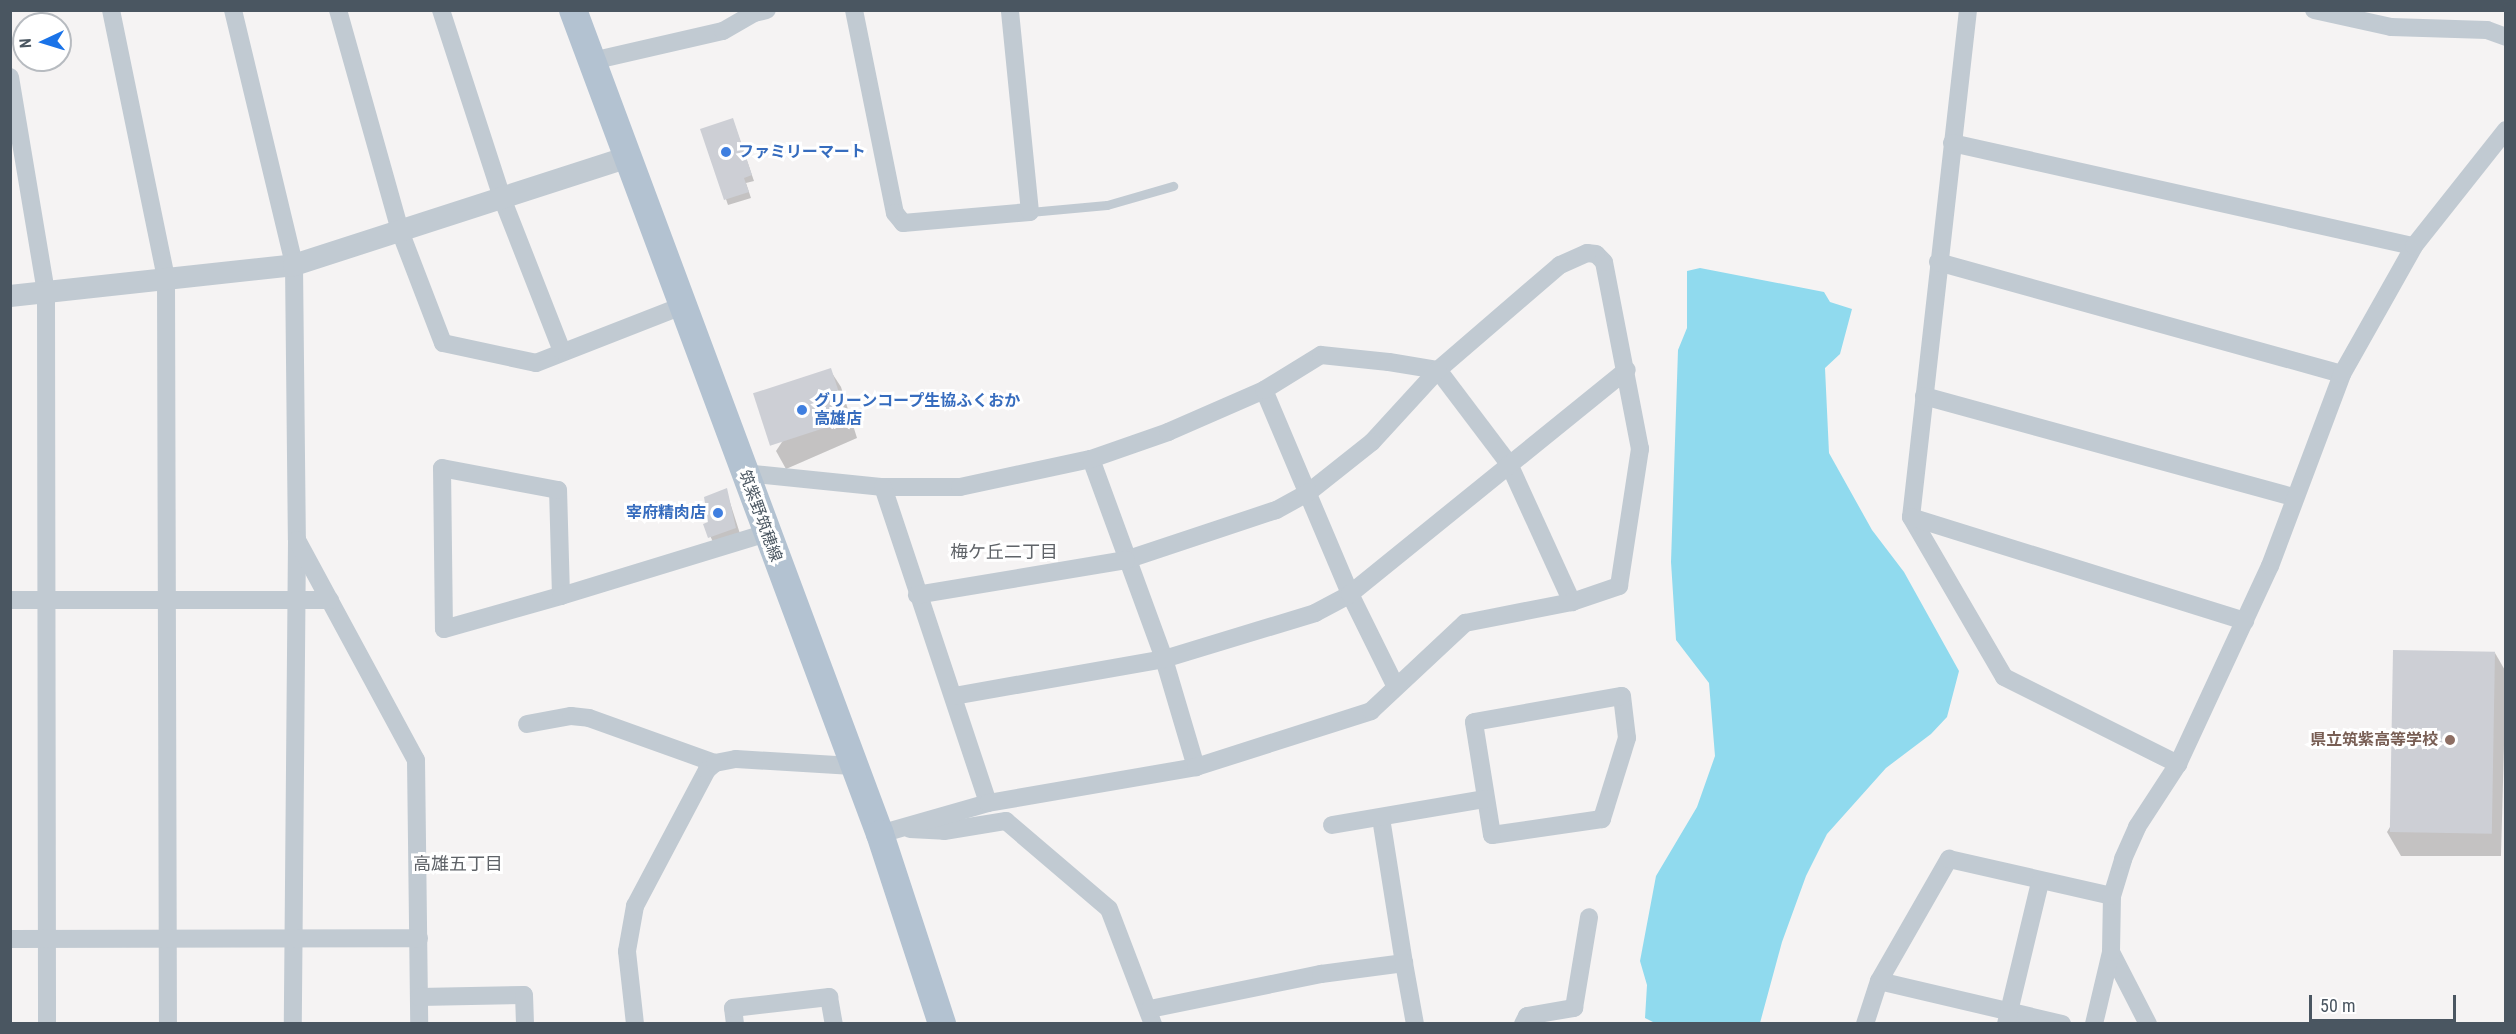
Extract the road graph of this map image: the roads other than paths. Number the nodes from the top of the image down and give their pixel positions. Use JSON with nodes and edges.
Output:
{"nodes":[{"id":1,"x":111,"y":10,"type":"edge"},
{"id":2,"x":233,"y":10,"type":"edge"},
{"id":3,"x":338,"y":10,"type":"edge"},
{"id":4,"x":441,"y":10,"type":"edge"},
{"id":5,"x":573,"y":10,"type":"edge"},
{"id":6,"x":767,"y":10,"type":"edge"},
{"id":7,"x":854,"y":10,"type":"edge"},
{"id":8,"x":1010,"y":10,"type":"edge"},
{"id":9,"x":1968,"y":10,"type":"edge"},
{"id":10,"x":2314,"y":10,"type":"edge"},
{"id":11,"x":2505,"y":37,"type":"edge"},
{"id":12,"x":592,"y":61,"type":"junction"},
{"id":13,"x":10,"y":77,"type":"edge"},
{"id":14,"x":2505,"y":130,"type":"edge"},
{"id":15,"x":1952,"y":143,"type":"junction"},
{"id":16,"x":626,"y":158,"type":"junction"},
{"id":17,"x":1173,"y":186,"type":"dead end"},
{"id":18,"x":502,"y":198,"type":"junction"},
{"id":19,"x":1030,"y":212,"type":"junction"},
{"id":20,"x":400,"y":231,"type":"junction"},
{"id":21,"x":2414,"y":246,"type":"junction"},
{"id":22,"x":1938,"y":262,"type":"junction"},
{"id":23,"x":294,"y":265,"type":"junction"},
{"id":24,"x":166,"y":279,"type":"junction"},
{"id":25,"x":46,"y":293,"type":"junction"},
{"id":26,"x":10,"y":296,"type":"edge"},
{"id":27,"x":682,"y":306,"type":"junction"},
{"id":28,"x":562,"y":351,"type":"junction"},
{"id":29,"x":1438,"y":370,"type":"junction"},
{"id":30,"x":1627,"y":370,"type":"junction"},
{"id":31,"x":2342,"y":374,"type":"junction"},
{"id":32,"x":1264,"y":390,"type":"junction"},
{"id":33,"x":1924,"y":396,"type":"junction"},
{"id":34,"x":1091,"y":459,"type":"junction"},
{"id":35,"x":1509,"y":464,"type":"junction"},
{"id":36,"x":744,"y":473,"type":"junction"},
{"id":37,"x":883,"y":487,"type":"junction"},
{"id":38,"x":1309,"y":492,"type":"junction"},
{"id":39,"x":2294,"y":497,"type":"junction"},
{"id":40,"x":1911,"y":517,"type":"junction"},
{"id":41,"x":767,"y":533,"type":"junction"},
{"id":42,"x":297,"y":540,"type":"junction"},
{"id":43,"x":1126,"y":560,"type":"junction"},
{"id":44,"x":1350,"y":594,"type":"junction"},
{"id":45,"x":917,"y":595,"type":"junction"},
{"id":46,"x":561,"y":596,"type":"junction"},
{"id":47,"x":10,"y":600,"type":"edge"},
{"id":48,"x":165,"y":600,"type":"junction"},
{"id":49,"x":330,"y":600,"type":"junction"},
{"id":50,"x":45,"y":602,"type":"junction"},
{"id":51,"x":295,"y":602,"type":"junction"},
{"id":52,"x":1572,"y":602,"type":"junction"},
{"id":53,"x":2245,"y":621,"type":"junction"},
{"id":54,"x":1164,"y":659,"type":"junction"},
{"id":55,"x":1395,"y":685,"type":"junction"},
{"id":56,"x":954,"y":696,"type":"junction"},
{"id":57,"x":527,"y":724,"type":"dead end"},
{"id":58,"x":715,"y":763,"type":"junction"},
{"id":59,"x":2178,"y":764,"type":"junction"},
{"id":60,"x":853,"y":766,"type":"junction"},
{"id":61,"x":1196,"y":767,"type":"junction"},
{"id":62,"x":1484,"y":799,"type":"junction"},
{"id":63,"x":988,"y":802,"type":"junction"},
{"id":64,"x":1381,"y":818,"type":"junction"},
{"id":65,"x":1332,"y":825,"type":"dead end"},
{"id":66,"x":888,"y":831,"type":"junction"},
{"id":67,"x":2040,"y":882,"type":"junction"},
{"id":68,"x":2112,"y":896,"type":"junction"},
{"id":69,"x":1589,"y":917,"type":"dead end"},
{"id":70,"x":419,"y":938,"type":"junction"},
{"id":71,"x":10,"y":939,"type":"edge"},
{"id":72,"x":49,"y":939,"type":"junction"},
{"id":73,"x":294,"y":939,"type":"junction"},
{"id":74,"x":169,"y":940,"type":"junction"},
{"id":75,"x":2110,"y":952,"type":"junction"},
{"id":76,"x":1404,"y":963,"type":"junction"},
{"id":77,"x":1879,"y":981,"type":"junction"},
{"id":78,"x":419,"y":997,"type":"junction"},
{"id":79,"x":1152,"y":1016,"type":"edge"},
{"id":80,"x":2008,"y":1017,"type":"edge"},
{"id":81,"x":47,"y":1023,"type":"edge"},
{"id":82,"x":168,"y":1023,"type":"edge"},
{"id":83,"x":293,"y":1023,"type":"edge"},
{"id":84,"x":418,"y":1023,"type":"edge"},
{"id":85,"x":525,"y":1023,"type":"edge"},
{"id":86,"x":635,"y":1023,"type":"edge"},
{"id":87,"x":735,"y":1023,"type":"edge"},
{"id":88,"x":834,"y":1023,"type":"edge"},
{"id":89,"x":942,"y":1023,"type":"edge"},
{"id":90,"x":1415,"y":1023,"type":"edge"},
{"id":91,"x":1523,"y":1023,"type":"edge"},
{"id":92,"x":1865,"y":1023,"type":"edge"},
{"id":93,"x":2062,"y":1023,"type":"edge"},
{"id":94,"x":2094,"y":1023,"type":"edge"},
{"id":95,"x":2148,"y":1023,"type":"edge"}],
"edges":[{"from":1,"to":24,"type":"street"},
{"from":2,"to":23,"type":"street"},
{"from":3,"to":20,"type":"street"},
{"from":4,"to":18,"type":"street"},
{"from":5,"to":12,"type":"main road","name":"筑紫野筑穂線"},
{"from":6,"to":12,"type":"street"},
{"from":7,"to":19,"type":"street"},
{"from":8,"to":19,"type":"street"},
{"from":9,"to":15,"type":"street"},
{"from":10,"to":11,"type":"street"},
{"from":12,"to":16,"type":"main road","name":"筑紫野筑穂線"},
{"from":13,"to":25,"type":"street"},
{"from":14,"to":21,"type":"street"},
{"from":15,"to":21,"type":"street"},
{"from":15,"to":22,"type":"street"},
{"from":16,"to":18,"type":"street"},
{"from":16,"to":27,"type":"main road","name":"筑紫野筑穂線"},
{"from":17,"to":19,"type":"lane"},
{"from":18,"to":20,"type":"street"},
{"from":18,"to":28,"type":"street"},
{"from":20,"to":23,"type":"street"},
{"from":20,"to":28,"type":"street"},
{"from":21,"to":31,"type":"street"},
{"from":22,"to":31,"type":"street"},
{"from":22,"to":33,"type":"street"},
{"from":23,"to":24,"type":"street"},
{"from":23,"to":42,"type":"street"},
{"from":24,"to":25,"type":"street"},
{"from":24,"to":48,"type":"street"},
{"from":25,"to":26,"type":"street"},
{"from":25,"to":50,"type":"street"},
{"from":27,"to":28,"type":"street"},
{"from":27,"to":36,"type":"main road","name":"筑紫野筑穂線"},
{"from":29,"to":30,"type":"street"},
{"from":29,"to":32,"type":"street"},
{"from":29,"to":35,"type":"street"},
{"from":29,"to":38,"type":"street"},
{"from":30,"to":35,"type":"street"},
{"from":30,"to":52,"type":"street"},
{"from":31,"to":39,"type":"street"},
{"from":32,"to":34,"type":"street"},
{"from":32,"to":38,"type":"street"},
{"from":33,"to":39,"type":"street"},
{"from":33,"to":40,"type":"street"},
{"from":34,"to":37,"type":"street"},
{"from":34,"to":43,"type":"street"},
{"from":35,"to":44,"type":"street"},
{"from":35,"to":52,"type":"street"},
{"from":36,"to":37,"type":"street"},
{"from":36,"to":41,"type":"main road","name":"筑紫野筑穂線"},
{"from":37,"to":45,"type":"street"},
{"from":38,"to":43,"type":"street"},
{"from":38,"to":44,"type":"street"},
{"from":39,"to":53,"type":"street"},
{"from":40,"to":53,"type":"street"},
{"from":40,"to":59,"type":"street"},
{"from":41,"to":46,"type":"street"},
{"from":41,"to":60,"type":"main road","name":"筑紫野筑穂線"},
{"from":42,"to":49,"type":"street"},
{"from":42,"to":51,"type":"street"},
{"from":43,"to":45,"type":"street"},
{"from":43,"to":54,"type":"street"},
{"from":44,"to":54,"type":"street"},
{"from":44,"to":55,"type":"street"},
{"from":45,"to":56,"type":"street"},
{"from":46,"to":46,"type":"street"},
{"from":47,"to":50,"type":"street"},
{"from":48,"to":50,"type":"street"},
{"from":48,"to":51,"type":"street"},
{"from":48,"to":74,"type":"street"},
{"from":49,"to":51,"type":"street"},
{"from":49,"to":70,"type":"street"},
{"from":50,"to":72,"type":"street"},
{"from":51,"to":73,"type":"street"},
{"from":52,"to":55,"type":"street"},
{"from":53,"to":59,"type":"street"},
{"from":54,"to":56,"type":"street"},
{"from":54,"to":61,"type":"street"},
{"from":55,"to":61,"type":"street"},
{"from":56,"to":63,"type":"street"},
{"from":57,"to":58,"type":"street"},
{"from":58,"to":60,"type":"street"},
{"from":58,"to":86,"type":"street"},
{"from":59,"to":68,"type":"street"},
{"from":60,"to":66,"type":"main road","name":"筑紫野筑穂線"},
{"from":61,"to":63,"type":"street"},
{"from":62,"to":62,"type":"street"},
{"from":62,"to":64,"type":"street"},
{"from":63,"to":66,"type":"street"},
{"from":64,"to":65,"type":"street"},
{"from":64,"to":76,"type":"street"},
{"from":66,"to":79,"type":"street"},
{"from":66,"to":89,"type":"main road","name":"筑紫野筑穂線"},
{"from":67,"to":68,"type":"street"},
{"from":67,"to":77,"type":"street"},
{"from":67,"to":80,"type":"street"},
{"from":68,"to":75,"type":"street"},
{"from":69,"to":91,"type":"street"},
{"from":70,"to":73,"type":"street"},
{"from":70,"to":78,"type":"street"},
{"from":71,"to":72,"type":"street"},
{"from":72,"to":74,"type":"street"},
{"from":72,"to":81,"type":"street"},
{"from":73,"to":74,"type":"street"},
{"from":73,"to":83,"type":"street"},
{"from":74,"to":82,"type":"street"},
{"from":75,"to":94,"type":"street"},
{"from":75,"to":95,"type":"street"},
{"from":76,"to":79,"type":"street"},
{"from":76,"to":90,"type":"street"},
{"from":77,"to":80,"type":"street"},
{"from":77,"to":92,"type":"street"},
{"from":78,"to":84,"type":"street"},
{"from":78,"to":85,"type":"street"},
{"from":80,"to":93,"type":"street"},
{"from":87,"to":88,"type":"street"}]}
